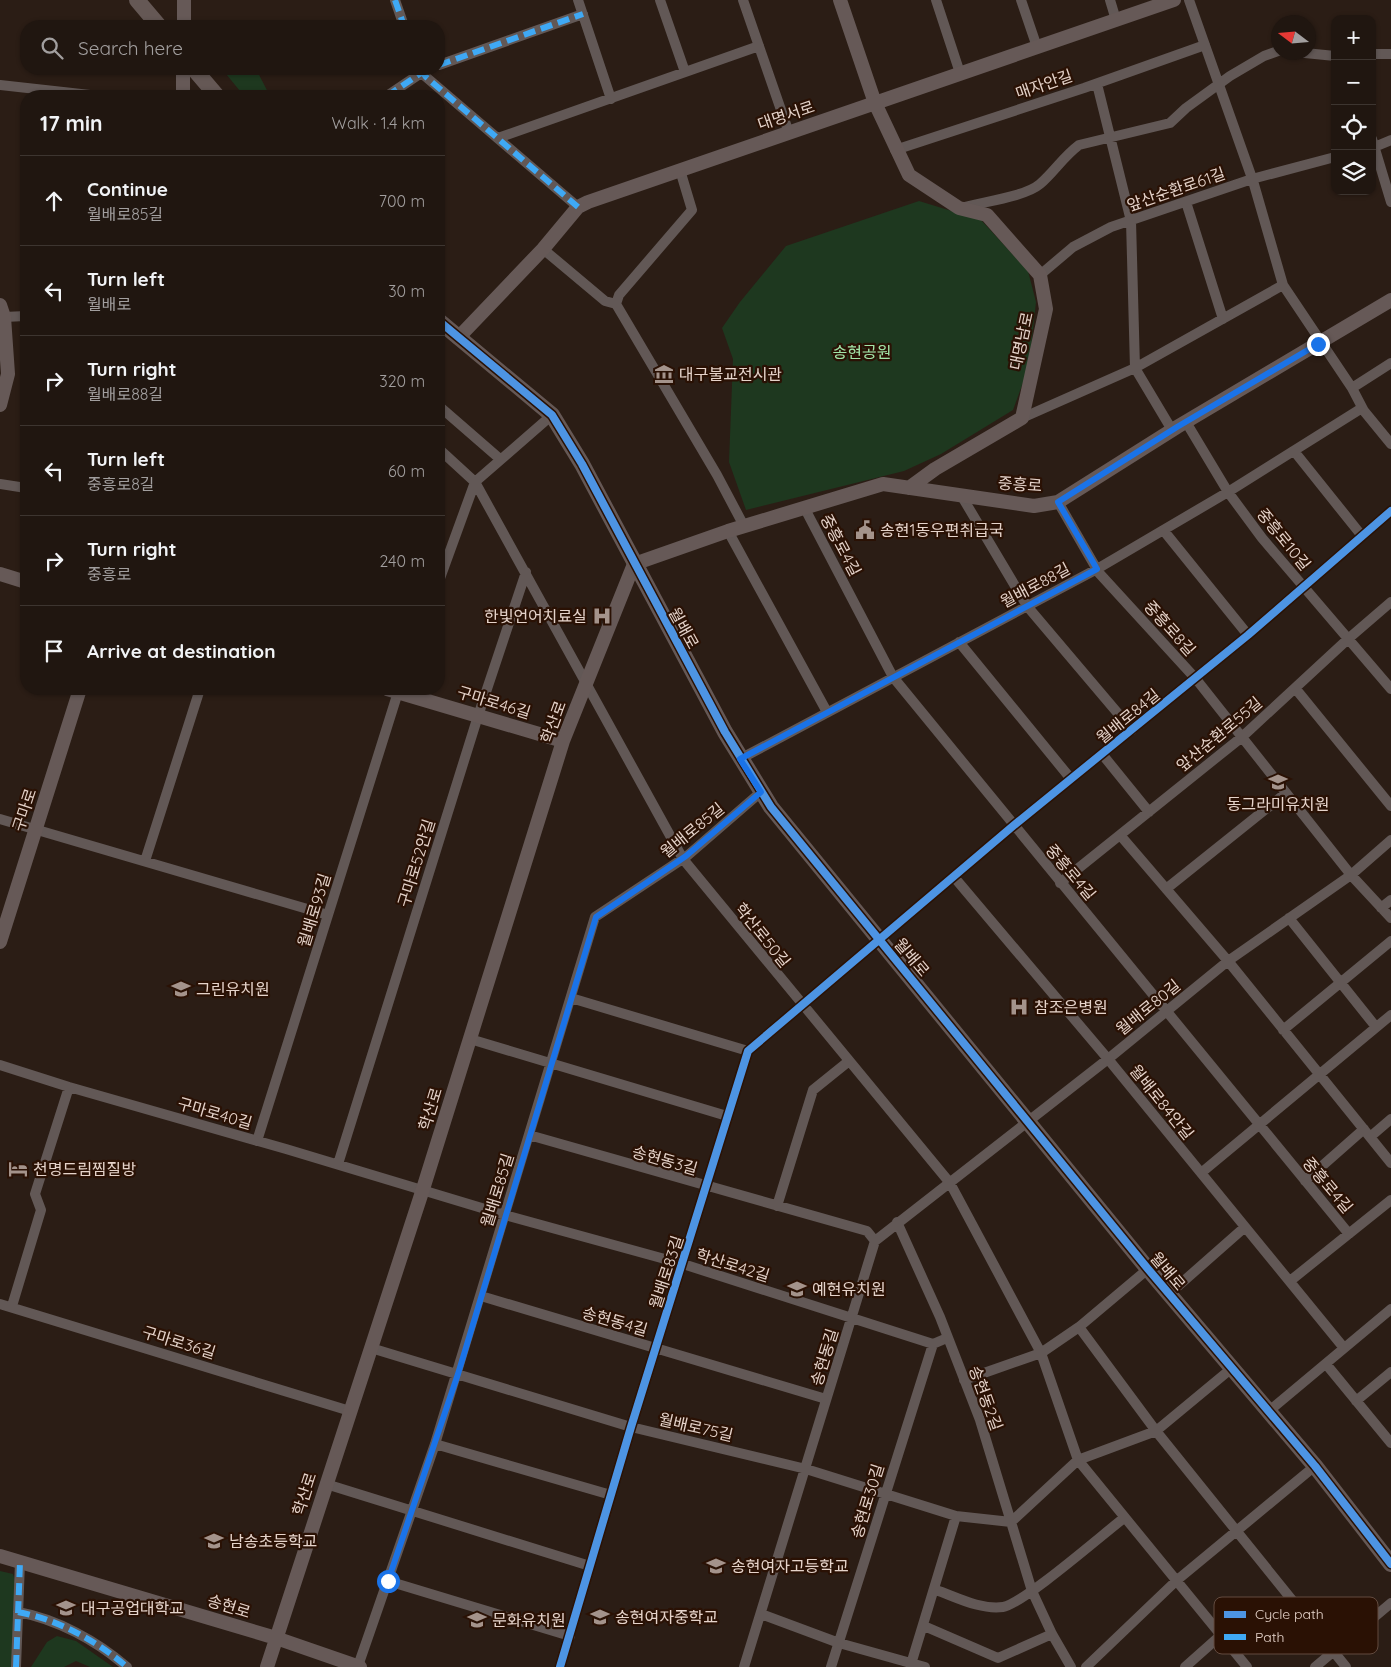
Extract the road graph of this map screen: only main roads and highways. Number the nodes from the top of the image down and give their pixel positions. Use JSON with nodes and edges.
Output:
{"nodes":[{"id":1,"x":137,"y":0,"type":"edge"},
{"id":2,"x":184,"y":0,"type":"edge"},
{"id":3,"x":840,"y":0,"type":"edge"},
{"id":4,"x":1174,"y":0,"type":"edge"},
{"id":5,"x":155,"y":20,"type":"edge"},
{"id":6,"x":184,"y":20,"type":"edge"},
{"id":7,"x":183,"y":75,"type":"edge"},
{"id":8,"x":199,"y":75,"type":"edge"},
{"id":9,"x":183,"y":90,"type":"edge"},
{"id":10,"x":213,"y":90,"type":"edge"},
{"id":11,"x":875,"y":103,"type":"junction"},
{"id":12,"x":1391,"y":300,"type":"edge"},
{"id":13,"x":2,"y":311,"type":"edge"},
{"id":14,"x":445,"y":326,"type":"edge"},
{"id":15,"x":458,"y":338,"type":"junction"},
{"id":16,"x":4,"y":373,"type":"edge"},
{"id":17,"x":0,"y":406,"type":"edge"},
{"id":18,"x":908,"y":488,"type":"junction"},
{"id":19,"x":634,"y":564,"type":"junction"},
{"id":20,"x":0,"y":574,"type":"edge"},
{"id":21,"x":20,"y":580,"type":"edge"},
{"id":22,"x":78,"y":695,"type":"edge"},
{"id":23,"x":410,"y":695,"type":"edge"},
{"id":24,"x":564,"y":741,"type":"junction"},
{"id":25,"x":0,"y":942,"type":"edge"},
{"id":26,"x":0,"y":1556,"type":"edge"},
{"id":27,"x":1390,"y":1559,"type":"edge"},
{"id":28,"x":276,"y":1638,"type":"junction"},
{"id":29,"x":268,"y":1667,"type":"edge"},
{"id":30,"x":359,"y":1667,"type":"edge"}],
"edges":[{"from":1,"to":5,"type":"main road"},
{"from":2,"to":6,"type":"main road"},
{"from":3,"to":11,"type":"main road"},
{"from":4,"to":11,"type":"main road","name":"대명서로"},
{"from":7,"to":9,"type":"main road"},
{"from":8,"to":10,"type":"main road"},
{"from":11,"to":15,"type":"main road","name":"대명서로"},
{"from":11,"to":18,"type":"main road","name":"대명남로"},
{"from":12,"to":18,"type":"main road","name":"중흥로"},
{"from":13,"to":16,"type":"main road"},
{"from":14,"to":15,"type":"main road","name":"월배로"},
{"from":15,"to":19,"type":"main road","name":"월배로"},
{"from":16,"to":17,"type":"main road"},
{"from":18,"to":19,"type":"main road","name":"중흥로"},
{"from":19,"to":24,"type":"main road","name":"학산로"},
{"from":19,"to":27,"type":"main road","name":"월배로"},
{"from":20,"to":21,"type":"main road"},
{"from":22,"to":25,"type":"main road","name":"구마로"},
{"from":23,"to":24,"type":"main road","name":"구마로46길"},
{"from":24,"to":28,"type":"main road","name":"학산로"},
{"from":26,"to":28,"type":"main road","name":"송현로"},
{"from":28,"to":29,"type":"main road","name":"학산로"},
{"from":28,"to":30,"type":"main road","name":"송현로"}]}
